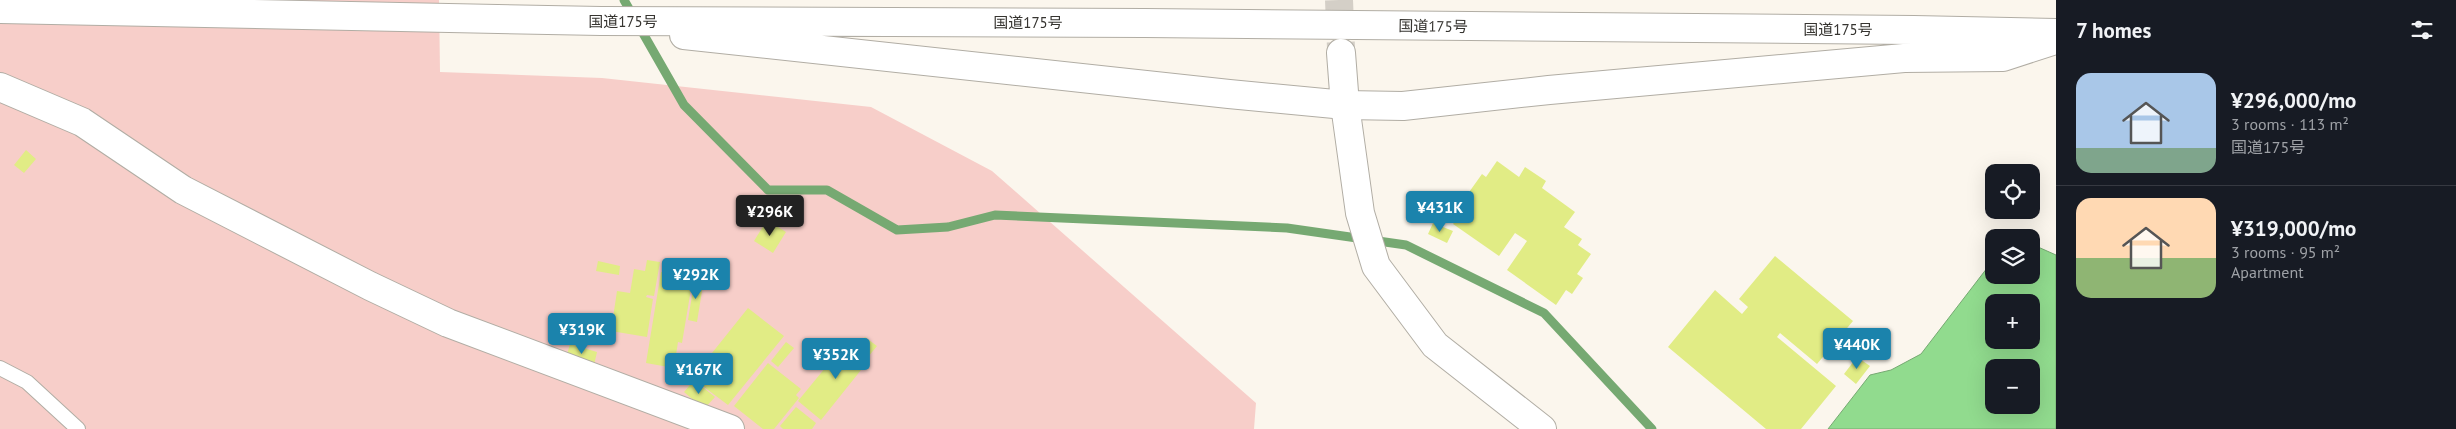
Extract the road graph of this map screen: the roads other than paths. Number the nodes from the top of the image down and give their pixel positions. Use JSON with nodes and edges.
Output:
{"nodes":[{"id":1,"x":0,"y":8,"type":"edge"},
{"id":2,"x":601,"y":21,"type":"junction"},
{"id":3,"x":2056,"y":33,"type":"edge"},
{"id":4,"x":2056,"y":40,"type":"edge"},
{"id":5,"x":1341,"y":54,"type":"tunnel mouth"},
{"id":6,"x":0,"y":87,"type":"edge"},
{"id":7,"x":1345,"y":105,"type":"junction"},
{"id":8,"x":0,"y":368,"type":"edge"},
{"id":9,"x":78,"y":429,"type":"edge"},
{"id":10,"x":730,"y":429,"type":"edge"},
{"id":11,"x":1542,"y":429,"type":"edge"}],
"edges":[{"from":1,"to":2,"type":"main road","name":"国道175号"},
{"from":2,"to":3,"type":"main road","name":"国道175号"},
{"from":2,"to":7,"type":"main road"},
{"from":4,"to":7,"type":"main road"},
{"from":5,"to":7,"type":"main road"},
{"from":6,"to":10,"type":"main road"},
{"from":7,"to":11,"type":"main road"},
{"from":8,"to":9,"type":"lane"}]}
